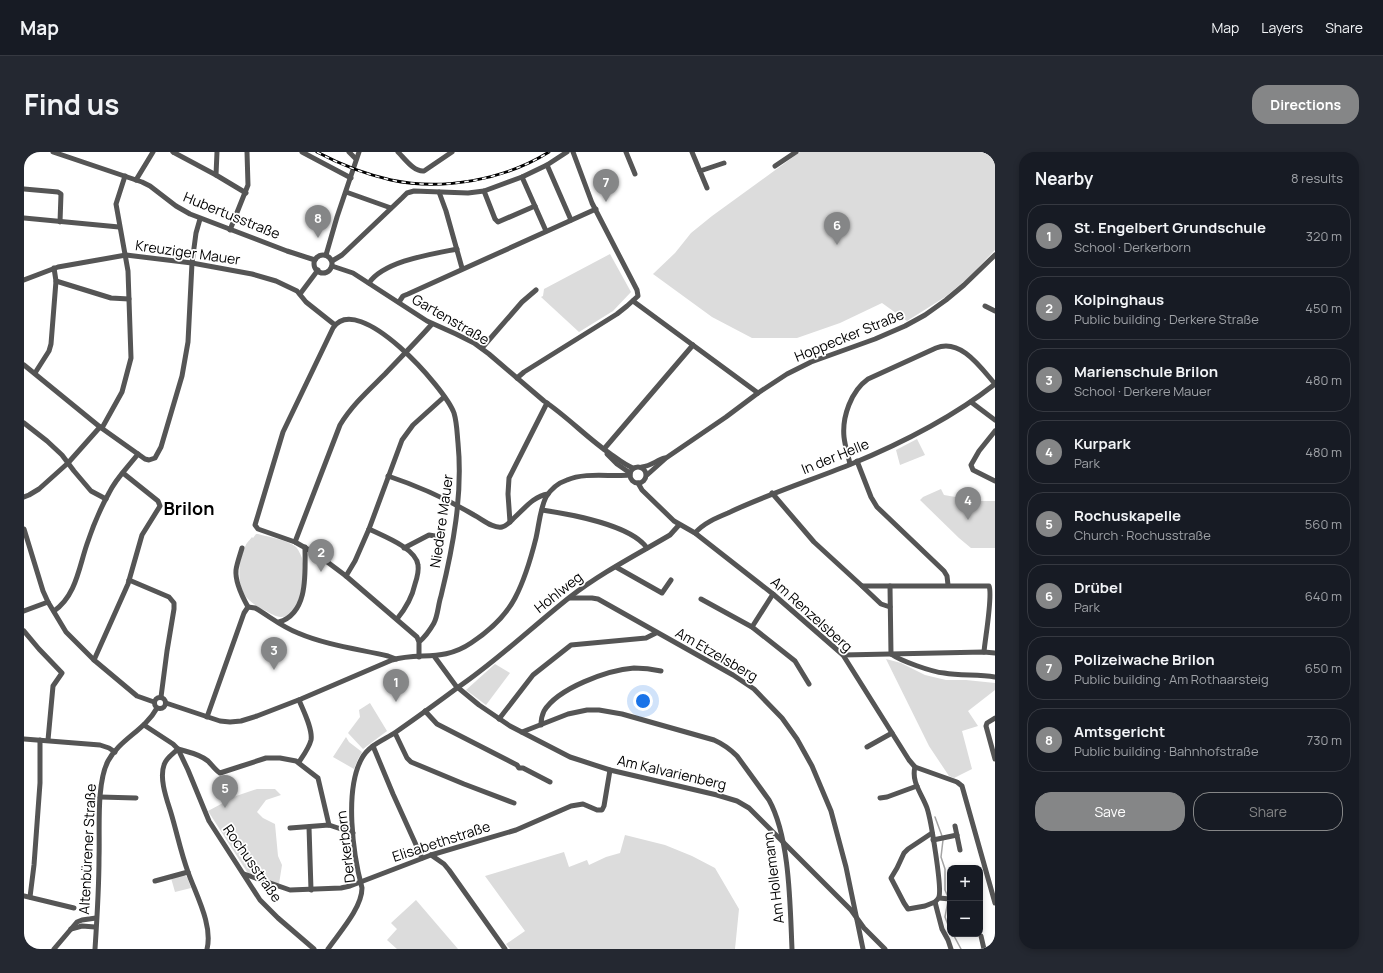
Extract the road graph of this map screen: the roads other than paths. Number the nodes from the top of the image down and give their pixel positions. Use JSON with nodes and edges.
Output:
{"nodes":[{"id":1,"x":53,"y":152,"type":"edge"},
{"id":2,"x":153,"y":152,"type":"edge"},
{"id":3,"x":174,"y":152,"type":"edge"},
{"id":4,"x":217,"y":152,"type":"edge"},
{"id":5,"x":247,"y":152,"type":"edge"},
{"id":6,"x":302,"y":152,"type":"edge"},
{"id":7,"x":349,"y":152,"type":"edge"},
{"id":8,"x":359,"y":152,"type":"edge"},
{"id":9,"x":398,"y":152,"type":"edge"},
{"id":10,"x":452,"y":152,"type":"edge"},
{"id":11,"x":567,"y":152,"type":"edge"},
{"id":12,"x":573,"y":152,"type":"edge"},
{"id":13,"x":626,"y":152,"type":"edge"},
{"id":14,"x":692,"y":152,"type":"edge"},
{"id":15,"x":796,"y":152,"type":"edge"},
{"id":16,"x":64,"y":154,"type":"edge"},
{"id":17,"x":356,"y":159,"type":"junction"},
{"id":18,"x":724,"y":163,"type":"dead end"},
{"id":19,"x":546,"y":165,"type":"junction"},
{"id":20,"x":775,"y":166,"type":"dead end"},
{"id":21,"x":700,"y":171,"type":"junction"},
{"id":22,"x":635,"y":174,"type":"dead end"},
{"id":23,"x":216,"y":175,"type":"junction"},
{"id":24,"x":125,"y":176,"type":"junction"},
{"id":25,"x":351,"y":178,"type":"junction"},
{"id":26,"x":522,"y":178,"type":"junction"},
{"id":27,"x":136,"y":180,"type":"junction"},
{"id":28,"x":707,"y":188,"type":"dead end"},
{"id":29,"x":24,"y":189,"type":"edge"},
{"id":30,"x":484,"y":191,"type":"junction"},
{"id":31,"x":346,"y":192,"type":"junction"},
{"id":32,"x":439,"y":192,"type":"junction"},
{"id":33,"x":246,"y":193,"type":"junction"},
{"id":34,"x":535,"y":206,"type":"junction"},
{"id":35,"x":392,"y":208,"type":"junction"},
{"id":36,"x":596,"y":210,"type":"junction"},
{"id":37,"x":24,"y":218,"type":"edge"},
{"id":38,"x":200,"y":219,"type":"junction"},
{"id":39,"x":571,"y":220,"type":"junction"},
{"id":40,"x":60,"y":222,"type":"junction"},
{"id":41,"x":119,"y":227,"type":"junction"},
{"id":42,"x":230,"y":230,"type":"junction"},
{"id":43,"x":546,"y":231,"type":"junction"},
{"id":44,"x":457,"y":249,"type":"junction"},
{"id":45,"x":126,"y":255,"type":"junction"},
{"id":46,"x":326,"y":255,"type":"junction"},
{"id":47,"x":995,"y":255,"type":"edge"},
{"id":48,"x":316,"y":260,"type":"junction"},
{"id":49,"x":192,"y":263,"type":"junction"},
{"id":50,"x":332,"y":264,"type":"junction"},
{"id":51,"x":54,"y":268,"type":"junction"},
{"id":52,"x":462,"y":268,"type":"junction"},
{"id":53,"x":318,"y":270,"type":"junction"},
{"id":54,"x":24,"y":280,"type":"edge"},
{"id":55,"x":56,"y":281,"type":"junction"},
{"id":56,"x":369,"y":283,"type":"junction"},
{"id":57,"x":536,"y":290,"type":"dead end"},
{"id":58,"x":300,"y":294,"type":"junction"},
{"id":59,"x":129,"y":299,"type":"junction"},
{"id":60,"x":633,"y":301,"type":"junction"},
{"id":61,"x":399,"y":302,"type":"junction"},
{"id":62,"x":985,"y":306,"type":"dead end"},
{"id":63,"x":995,"y":311,"type":"edge"},
{"id":64,"x":432,"y":324,"type":"junction"},
{"id":65,"x":335,"y":325,"type":"junction"},
{"id":66,"x":692,"y":345,"type":"junction"},
{"id":67,"x":482,"y":348,"type":"junction"},
{"id":68,"x":406,"y":353,"type":"junction"},
{"id":69,"x":24,"y":364,"type":"edge"},
{"id":70,"x":35,"y":374,"type":"junction"},
{"id":71,"x":517,"y":378,"type":"junction"},
{"id":72,"x":995,"y":384,"type":"edge"},
{"id":73,"x":758,"y":393,"type":"junction"},
{"id":74,"x":444,"y":397,"type":"junction"},
{"id":75,"x":971,"y":402,"type":"junction"},
{"id":76,"x":547,"y":403,"type":"junction"},
{"id":77,"x":995,"y":420,"type":"edge"},
{"id":78,"x":24,"y":424,"type":"edge"},
{"id":79,"x":101,"y":428,"type":"junction"},
{"id":80,"x":995,"y":431,"type":"edge"},
{"id":81,"x":605,"y":450,"type":"junction"},
{"id":82,"x":138,"y":454,"type":"junction"},
{"id":83,"x":666,"y":458,"type":"junction"},
{"id":84,"x":857,"y":461,"type":"junction"},
{"id":85,"x":68,"y":463,"type":"junction"},
{"id":86,"x":850,"y":464,"type":"junction"},
{"id":87,"x":619,"y":465,"type":"junction"},
{"id":88,"x":642,"y":467,"type":"junction"},
{"id":89,"x":631,"y":472,"type":"junction"},
{"id":90,"x":123,"y":473,"type":"junction"},
{"id":91,"x":647,"y":475,"type":"junction"},
{"id":92,"x":388,"y":476,"type":"junction"},
{"id":93,"x":613,"y":476,"type":"junction"},
{"id":94,"x":644,"y":482,"type":"junction"},
{"id":95,"x":995,"y":482,"type":"edge"},
{"id":96,"x":638,"y":483,"type":"junction"},
{"id":97,"x":772,"y":493,"type":"junction"},
{"id":98,"x":548,"y":494,"type":"junction"},
{"id":99,"x":646,"y":494,"type":"junction"},
{"id":100,"x":24,"y":497,"type":"edge"},
{"id":101,"x":106,"y":499,"type":"junction"},
{"id":102,"x":458,"y":505,"type":"junction"},
{"id":103,"x":542,"y":510,"type":"junction"},
{"id":104,"x":510,"y":522,"type":"junction"},
{"id":105,"x":679,"y":524,"type":"junction"},
{"id":106,"x":24,"y":529,"type":"edge"},
{"id":107,"x":369,"y":529,"type":"junction"},
{"id":108,"x":695,"y":533,"type":"junction"},
{"id":109,"x":435,"y":536,"type":"dead end"},
{"id":110,"x":296,"y":542,"type":"junction"},
{"id":111,"x":305,"y":547,"type":"junction"},
{"id":112,"x":242,"y":548,"type":"dead end"},
{"id":113,"x":404,"y":548,"type":"junction"},
{"id":114,"x":647,"y":548,"type":"junction"},
{"id":115,"x":616,"y":566,"type":"junction"},
{"id":116,"x":346,"y":576,"type":"junction"},
{"id":117,"x":129,"y":580,"type":"junction"},
{"id":118,"x":671,"y":580,"type":"dead end"},
{"id":119,"x":862,"y":586,"type":"junction"},
{"id":120,"x":890,"y":586,"type":"junction"},
{"id":121,"x":948,"y":586,"type":"junction"},
{"id":122,"x":773,"y":594,"type":"junction"},
{"id":123,"x":570,"y":598,"type":"junction"},
{"id":124,"x":701,"y":599,"type":"dead end"},
{"id":125,"x":992,"y":600,"type":"edge"},
{"id":126,"x":48,"y":602,"type":"junction"},
{"id":127,"x":248,"y":607,"type":"junction"},
{"id":128,"x":890,"y":607,"type":"junction"},
{"id":129,"x":24,"y":611,"type":"edge"},
{"id":130,"x":54,"y":611,"type":"junction"},
{"id":131,"x":397,"y":619,"type":"junction"},
{"id":132,"x":279,"y":622,"type":"junction"},
{"id":133,"x":752,"y":627,"type":"junction"},
{"id":134,"x":24,"y":631,"type":"edge"},
{"id":135,"x":656,"y":633,"type":"junction"},
{"id":136,"x":419,"y":642,"type":"junction"},
{"id":137,"x":984,"y":652,"type":"junction"},
{"id":138,"x":995,"y":653,"type":"edge"},
{"id":139,"x":891,"y":654,"type":"junction"},
{"id":140,"x":843,"y":655,"type":"junction"},
{"id":141,"x":434,"y":656,"type":"junction"},
{"id":142,"x":419,"y":657,"type":"junction"},
{"id":143,"x":396,"y":659,"type":"junction"},
{"id":144,"x":94,"y":660,"type":"junction"},
{"id":145,"x":661,"y":671,"type":"dead end"},
{"id":146,"x":995,"y":677,"type":"edge"},
{"id":147,"x":809,"y":684,"type":"dead end"},
{"id":148,"x":458,"y":688,"type":"junction"},
{"id":149,"x":161,"y":697,"type":"junction"},
{"id":150,"x":299,"y":700,"type":"junction"},
{"id":151,"x":154,"y":702,"type":"junction"},
{"id":152,"x":166,"y":703,"type":"junction"},
{"id":153,"x":157,"y":708,"type":"junction"},
{"id":154,"x":425,"y":711,"type":"junction"},
{"id":155,"x":207,"y":717,"type":"junction"},
{"id":156,"x":995,"y":718,"type":"edge"},
{"id":157,"x":498,"y":719,"type":"junction"},
{"id":158,"x":144,"y":725,"type":"junction"},
{"id":159,"x":541,"y":725,"type":"junction"},
{"id":160,"x":522,"y":732,"type":"junction"},
{"id":161,"x":395,"y":733,"type":"junction"},
{"id":162,"x":892,"y":733,"type":"junction"},
{"id":163,"x":24,"y":739,"type":"edge"},
{"id":164,"x":40,"y":740,"type":"junction"},
{"id":165,"x":48,"y":740,"type":"junction"},
{"id":166,"x":373,"y":746,"type":"junction"},
{"id":167,"x":867,"y":747,"type":"dead end"},
{"id":168,"x":178,"y":749,"type":"junction"},
{"id":169,"x":115,"y":752,"type":"junction"},
{"id":170,"x":995,"y":759,"type":"edge"},
{"id":171,"x":299,"y":762,"type":"junction"},
{"id":172,"x":915,"y":767,"type":"junction"},
{"id":173,"x":610,"y":770,"type":"junction"},
{"id":174,"x":550,"y":782,"type":"dead end"},
{"id":175,"x":917,"y":786,"type":"junction"},
{"id":176,"x":100,"y":797,"type":"junction"},
{"id":177,"x":136,"y":798,"type":"dead end"},
{"id":178,"x":880,"y":798,"type":"dead end"},
{"id":179,"x":514,"y":803,"type":"dead end"},
{"id":180,"x":329,"y":825,"type":"junction"},
{"id":181,"x":955,"y":826,"type":"dead end"},
{"id":182,"x":308,"y":827,"type":"junction"},
{"id":183,"x":290,"y":828,"type":"dead end"},
{"id":184,"x":353,"y":833,"type":"junction"},
{"id":185,"x":932,"y":833,"type":"junction"},
{"id":186,"x":957,"y":835,"type":"junction"},
{"id":187,"x":783,"y":840,"type":"junction"},
{"id":188,"x":933,"y":840,"type":"junction"},
{"id":189,"x":960,"y":850,"type":"dead end"},
{"id":190,"x":431,"y":855,"type":"junction"},
{"id":191,"x":422,"y":858,"type":"junction"},
{"id":192,"x":188,"y":872,"type":"junction"},
{"id":193,"x":244,"y":874,"type":"junction"},
{"id":194,"x":155,"y":881,"type":"dead end"},
{"id":195,"x":360,"y":882,"type":"junction"},
{"id":196,"x":311,"y":890,"type":"junction"},
{"id":197,"x":27,"y":896,"type":"edge"},
{"id":198,"x":947,"y":899,"type":"edge"},
{"id":199,"x":937,"y":900,"type":"junction"},
{"id":200,"x":995,"y":903,"type":"edge"},
{"id":201,"x":74,"y":908,"type":"dead end"},
{"id":202,"x":856,"y":916,"type":"junction"},
{"id":203,"x":96,"y":918,"type":"junction"},
{"id":204,"x":96,"y":927,"type":"junction"},
{"id":205,"x":68,"y":930,"type":"junction"},
{"id":206,"x":981,"y":937,"type":"edge"},
{"id":207,"x":54,"y":949,"type":"edge"},
{"id":208,"x":95,"y":949,"type":"edge"},
{"id":209,"x":207,"y":949,"type":"edge"},
{"id":210,"x":314,"y":949,"type":"edge"},
{"id":211,"x":328,"y":949,"type":"edge"},
{"id":212,"x":506,"y":949,"type":"edge"},
{"id":213,"x":792,"y":949,"type":"edge"},
{"id":214,"x":863,"y":949,"type":"edge"},
{"id":215,"x":885,"y":949,"type":"edge"},
{"id":216,"x":951,"y":949,"type":"edge"},
{"id":217,"x":984,"y":949,"type":"edge"}],
"edges":[{"from":1,"to":16,"type":"street","name":"Hubertusstraße"},
{"from":2,"to":27,"type":"street"},
{"from":3,"to":23,"type":"street"},
{"from":4,"to":23,"type":"street"},
{"from":5,"to":33,"type":"street"},
{"from":6,"to":25,"type":"street"},
{"from":7,"to":17,"type":"street"},
{"from":8,"to":17,"type":"street"},
{"from":9,"to":10,"type":"street"},
{"from":11,"to":19,"type":"street"},
{"from":12,"to":36,"type":"street"},
{"from":13,"to":22,"type":"street"},
{"from":14,"to":21,"type":"street"},
{"from":15,"to":20,"type":"street"},
{"from":16,"to":24,"type":"street","name":"Hubertusstraße"},
{"from":17,"to":25,"type":"street"},
{"from":18,"to":21,"type":"street"},
{"from":19,"to":26,"type":"street"},
{"from":19,"to":39,"type":"street"},
{"from":21,"to":28,"type":"street"},
{"from":23,"to":33,"type":"street"},
{"from":24,"to":27,"type":"street","name":"Hubertusstraße"},
{"from":24,"to":41,"type":"street"},
{"from":25,"to":31,"type":"street"},
{"from":26,"to":30,"type":"street"},
{"from":26,"to":34,"type":"street"},
{"from":27,"to":38,"type":"street","name":"Hubertusstraße"},
{"from":29,"to":40,"type":"street"},
{"from":30,"to":32,"type":"street"},
{"from":30,"to":34,"type":"street"},
{"from":31,"to":35,"type":"street"},
{"from":31,"to":46,"type":"street"},
{"from":32,"to":35,"type":"street"},
{"from":32,"to":44,"type":"street"},
{"from":33,"to":42,"type":"street"},
{"from":34,"to":43,"type":"street"},
{"from":35,"to":50,"type":"street"},
{"from":36,"to":39,"type":"street"},
{"from":36,"to":60,"type":"street"},
{"from":37,"to":40,"type":"street"},
{"from":38,"to":42,"type":"street","name":"Hubertusstraße"},
{"from":38,"to":49,"type":"street"},
{"from":39,"to":43,"type":"street"},
{"from":40,"to":41,"type":"street"},
{"from":41,"to":45,"type":"street"},
{"from":42,"to":48,"type":"street","name":"Hubertusstraße"},
{"from":43,"to":52,"type":"street"},
{"from":44,"to":52,"type":"street"},
{"from":44,"to":56,"type":"street"},
{"from":45,"to":49,"type":"street","name":"Kreuziger Mauer"},
{"from":45,"to":51,"type":"street","name":"Kreuziger Mauer"},
{"from":45,"to":59,"type":"street"},
{"from":46,"to":48,"type":"street"},
{"from":46,"to":50,"type":"street"},
{"from":47,"to":73,"type":"street","name":"Hoppecker Straße"},
{"from":48,"to":53,"type":"street"},
{"from":49,"to":58,"type":"street","name":"Kreuziger Mauer"},
{"from":49,"to":82,"type":"street"},
{"from":50,"to":53,"type":"street"},
{"from":50,"to":56,"type":"street","name":"Gartenstraße"},
{"from":51,"to":54,"type":"street","name":"Kreuziger Mauer"},
{"from":51,"to":55,"type":"street"},
{"from":52,"to":61,"type":"street"},
{"from":53,"to":58,"type":"street"},
{"from":55,"to":59,"type":"street"},
{"from":55,"to":70,"type":"street"},
{"from":56,"to":61,"type":"street","name":"Gartenstraße"},
{"from":57,"to":67,"type":"street"},
{"from":58,"to":65,"type":"street","name":"Kreuziger Mauer"},
{"from":59,"to":79,"type":"street"},
{"from":60,"to":66,"type":"street"},
{"from":60,"to":71,"type":"street"},
{"from":61,"to":64,"type":"street","name":"Gartenstraße"},
{"from":62,"to":63,"type":"street"},
{"from":64,"to":67,"type":"street","name":"Gartenstraße"},
{"from":64,"to":68,"type":"street"},
{"from":65,"to":68,"type":"street","name":"Niedere Mauer"},
{"from":65,"to":110,"type":"street"},
{"from":66,"to":73,"type":"street"},
{"from":66,"to":81,"type":"street"},
{"from":67,"to":71,"type":"street","name":"Gartenstraße"},
{"from":68,"to":74,"type":"street","name":"Niedere Mauer"},
{"from":68,"to":110,"type":"street"},
{"from":69,"to":70,"type":"street"},
{"from":70,"to":79,"type":"street"},
{"from":71,"to":76,"type":"street","name":"Gartenstraße"},
{"from":72,"to":75,"type":"street","name":"In der Helle"},
{"from":72,"to":86,"type":"street"},
{"from":73,"to":83,"type":"street","name":"Hoppecker Straße"},
{"from":74,"to":92,"type":"street"},
{"from":74,"to":102,"type":"street","name":"Niedere Mauer"},
{"from":75,"to":77,"type":"street"},
{"from":75,"to":84,"type":"street","name":"In der Helle"},
{"from":76,"to":81,"type":"street","name":"Gartenstraße"},
{"from":76,"to":104,"type":"street"},
{"from":78,"to":85,"type":"street"},
{"from":79,"to":82,"type":"street"},
{"from":79,"to":85,"type":"street"},
{"from":80,"to":95,"type":"street"},
{"from":81,"to":87,"type":"street","name":"Gartenstraße"},
{"from":81,"to":89,"type":"street","name":"Gartenstraße"},
{"from":82,"to":90,"type":"street"},
{"from":83,"to":88,"type":"street","name":"Hoppecker Straße"},
{"from":83,"to":91,"type":"street","name":"Hoppecker Straße"},
{"from":84,"to":86,"type":"street","name":"In der Helle"},
{"from":84,"to":121,"type":"street"},
{"from":85,"to":100,"type":"street"},
{"from":85,"to":101,"type":"street"},
{"from":86,"to":97,"type":"street","name":"In der Helle"},
{"from":87,"to":89,"type":"street","name":"Gartenstraße"},
{"from":87,"to":93,"type":"street"},
{"from":88,"to":89,"type":"street"},
{"from":88,"to":91,"type":"street"},
{"from":89,"to":93,"type":"street"},
{"from":89,"to":96,"type":"street"},
{"from":90,"to":101,"type":"street"},
{"from":90,"to":117,"type":"street"},
{"from":91,"to":94,"type":"street"},
{"from":92,"to":102,"type":"street"},
{"from":92,"to":107,"type":"street"},
{"from":93,"to":98,"type":"street"},
{"from":94,"to":96,"type":"street"},
{"from":94,"to":99,"type":"street"},
{"from":96,"to":99,"type":"street"},
{"from":97,"to":108,"type":"street","name":"In der Helle"},
{"from":97,"to":119,"type":"street"},
{"from":98,"to":103,"type":"street"},
{"from":98,"to":104,"type":"street"},
{"from":99,"to":105,"type":"street"},
{"from":101,"to":130,"type":"street"},
{"from":102,"to":104,"type":"street"},
{"from":102,"to":136,"type":"street","name":"Niedere Mauer"},
{"from":103,"to":114,"type":"street"},
{"from":103,"to":141,"type":"street"},
{"from":105,"to":108,"type":"street"},
{"from":105,"to":114,"type":"street","name":"Hohlweg"},
{"from":106,"to":126,"type":"street"},
{"from":107,"to":113,"type":"street"},
{"from":107,"to":116,"type":"street"},
{"from":108,"to":122,"type":"street","name":"Am Renzelsberg"},
{"from":109,"to":113,"type":"street"},
{"from":110,"to":111,"type":"street"},
{"from":111,"to":116,"type":"street"},
{"from":111,"to":132,"type":"street"},
{"from":112,"to":127,"type":"street"},
{"from":113,"to":131,"type":"street"},
{"from":114,"to":115,"type":"street","name":"Hohlweg"},
{"from":115,"to":118,"type":"street"},
{"from":115,"to":123,"type":"street","name":"Hohlweg"},
{"from":116,"to":131,"type":"street"},
{"from":117,"to":144,"type":"street"},
{"from":117,"to":149,"type":"street"},
{"from":119,"to":120,"type":"street"},
{"from":119,"to":128,"type":"street"},
{"from":120,"to":121,"type":"street"},
{"from":120,"to":128,"type":"street"},
{"from":121,"to":125,"type":"street"},
{"from":122,"to":133,"type":"street"},
{"from":122,"to":140,"type":"street","name":"Am Renzelsberg"},
{"from":123,"to":135,"type":"street","name":"Am Etzelsberg"},
{"from":123,"to":148,"type":"street","name":"Hohlweg"},
{"from":124,"to":133,"type":"street"},
{"from":125,"to":137,"type":"street"},
{"from":126,"to":129,"type":"street"},
{"from":126,"to":130,"type":"street"},
{"from":127,"to":132,"type":"street"},
{"from":127,"to":155,"type":"street"},
{"from":128,"to":139,"type":"street"},
{"from":130,"to":144,"type":"street"},
{"from":131,"to":136,"type":"street"},
{"from":132,"to":143,"type":"street"},
{"from":133,"to":147,"type":"street"},
{"from":134,"to":165,"type":"street"},
{"from":135,"to":157,"type":"street"},
{"from":135,"to":202,"type":"street","name":"Am Etzelsberg"},
{"from":136,"to":142,"type":"street"},
{"from":137,"to":138,"type":"street"},
{"from":137,"to":139,"type":"street"},
{"from":139,"to":140,"type":"street"},
{"from":139,"to":146,"type":"street"},
{"from":140,"to":162,"type":"street","name":"Am Renzelsberg"},
{"from":141,"to":142,"type":"street"},
{"from":141,"to":148,"type":"street","name":"Am Kalvarienberg"},
{"from":142,"to":143,"type":"street"},
{"from":143,"to":150,"type":"street"},
{"from":144,"to":151,"type":"street"},
{"from":145,"to":159,"type":"street"},
{"from":148,"to":154,"type":"street","name":"Derkerborn"},
{"from":148,"to":157,"type":"street","name":"Am Kalvarienberg"},
{"from":149,"to":151,"type":"street"},
{"from":149,"to":152,"type":"street"},
{"from":150,"to":155,"type":"street"},
{"from":150,"to":171,"type":"street"},
{"from":151,"to":153,"type":"street"},
{"from":152,"to":153,"type":"street"},
{"from":152,"to":155,"type":"street"},
{"from":153,"to":158,"type":"street","name":"Altenbürener Straße"},
{"from":154,"to":161,"type":"street","name":"Derkerborn"},
{"from":154,"to":174,"type":"street"},
{"from":156,"to":170,"type":"street"},
{"from":157,"to":160,"type":"street","name":"Am Kalvarienberg"},
{"from":158,"to":168,"type":"street","name":"Rochusstraße"},
{"from":158,"to":169,"type":"street","name":"Altenbürener Straße"},
{"from":159,"to":160,"type":"street","name":"Am Hollemann"},
{"from":159,"to":187,"type":"street","name":"Am Hollemann"},
{"from":160,"to":173,"type":"street","name":"Am Kalvarienberg"},
{"from":161,"to":166,"type":"street","name":"Derkerborn"},
{"from":161,"to":179,"type":"street"},
{"from":162,"to":167,"type":"street"},
{"from":162,"to":172,"type":"street","name":"Am Renzelsberg"},
{"from":163,"to":164,"type":"street"},
{"from":164,"to":165,"type":"street"},
{"from":164,"to":197,"type":"street"},
{"from":165,"to":169,"type":"street"},
{"from":166,"to":184,"type":"street","name":"Derkerborn"},
{"from":166,"to":191,"type":"street"},
{"from":168,"to":171,"type":"street"},
{"from":168,"to":192,"type":"street"},
{"from":168,"to":193,"type":"street","name":"Rochusstraße"},
{"from":169,"to":176,"type":"street","name":"Altenbürener Straße"},
{"from":171,"to":180,"type":"street"},
{"from":172,"to":175,"type":"street"},
{"from":172,"to":200,"type":"street"},
{"from":173,"to":187,"type":"street","name":"Am Kalvarienberg"},
{"from":173,"to":190,"type":"street","name":"Elisabethstraße"},
{"from":175,"to":178,"type":"street"},
{"from":175,"to":185,"type":"street"},
{"from":176,"to":177,"type":"street"},
{"from":176,"to":203,"type":"street","name":"Altenbürener Straße"},
{"from":180,"to":182,"type":"street"},
{"from":180,"to":184,"type":"street"},
{"from":181,"to":186,"type":"street"},
{"from":182,"to":183,"type":"street"},
{"from":182,"to":196,"type":"street"},
{"from":184,"to":195,"type":"street","name":"Derkerborn"},
{"from":185,"to":188,"type":"street"},
{"from":185,"to":199,"type":"street"},
{"from":186,"to":188,"type":"street"},
{"from":186,"to":189,"type":"street"},
{"from":187,"to":202,"type":"street","name":"Am Kalvarienberg"},
{"from":187,"to":213,"type":"street","name":"Am Hollemann"},
{"from":188,"to":199,"type":"street"},
{"from":190,"to":191,"type":"street","name":"Elisabethstraße"},
{"from":190,"to":212,"type":"street"},
{"from":191,"to":195,"type":"street","name":"Elisabethstraße"},
{"from":192,"to":194,"type":"street"},
{"from":192,"to":209,"type":"street"},
{"from":193,"to":196,"type":"street","name":"Elisabethstraße"},
{"from":193,"to":210,"type":"street","name":"Rochusstraße"},
{"from":195,"to":196,"type":"street","name":"Elisabethstraße"},
{"from":195,"to":211,"type":"street","name":"Derkerborn"},
{"from":197,"to":201,"type":"street"},
{"from":198,"to":199,"type":"street"},
{"from":199,"to":216,"type":"street"},
{"from":202,"to":214,"type":"street","name":"Am Etzelsberg"},
{"from":202,"to":215,"type":"street","name":"Am Kalvarienberg"},
{"from":203,"to":204,"type":"street","name":"Altenbürener Straße"},
{"from":203,"to":205,"type":"street"},
{"from":204,"to":205,"type":"street"},
{"from":204,"to":208,"type":"street","name":"Altenbürener Straße"},
{"from":205,"to":207,"type":"street"},
{"from":206,"to":217,"type":"street"}]}
